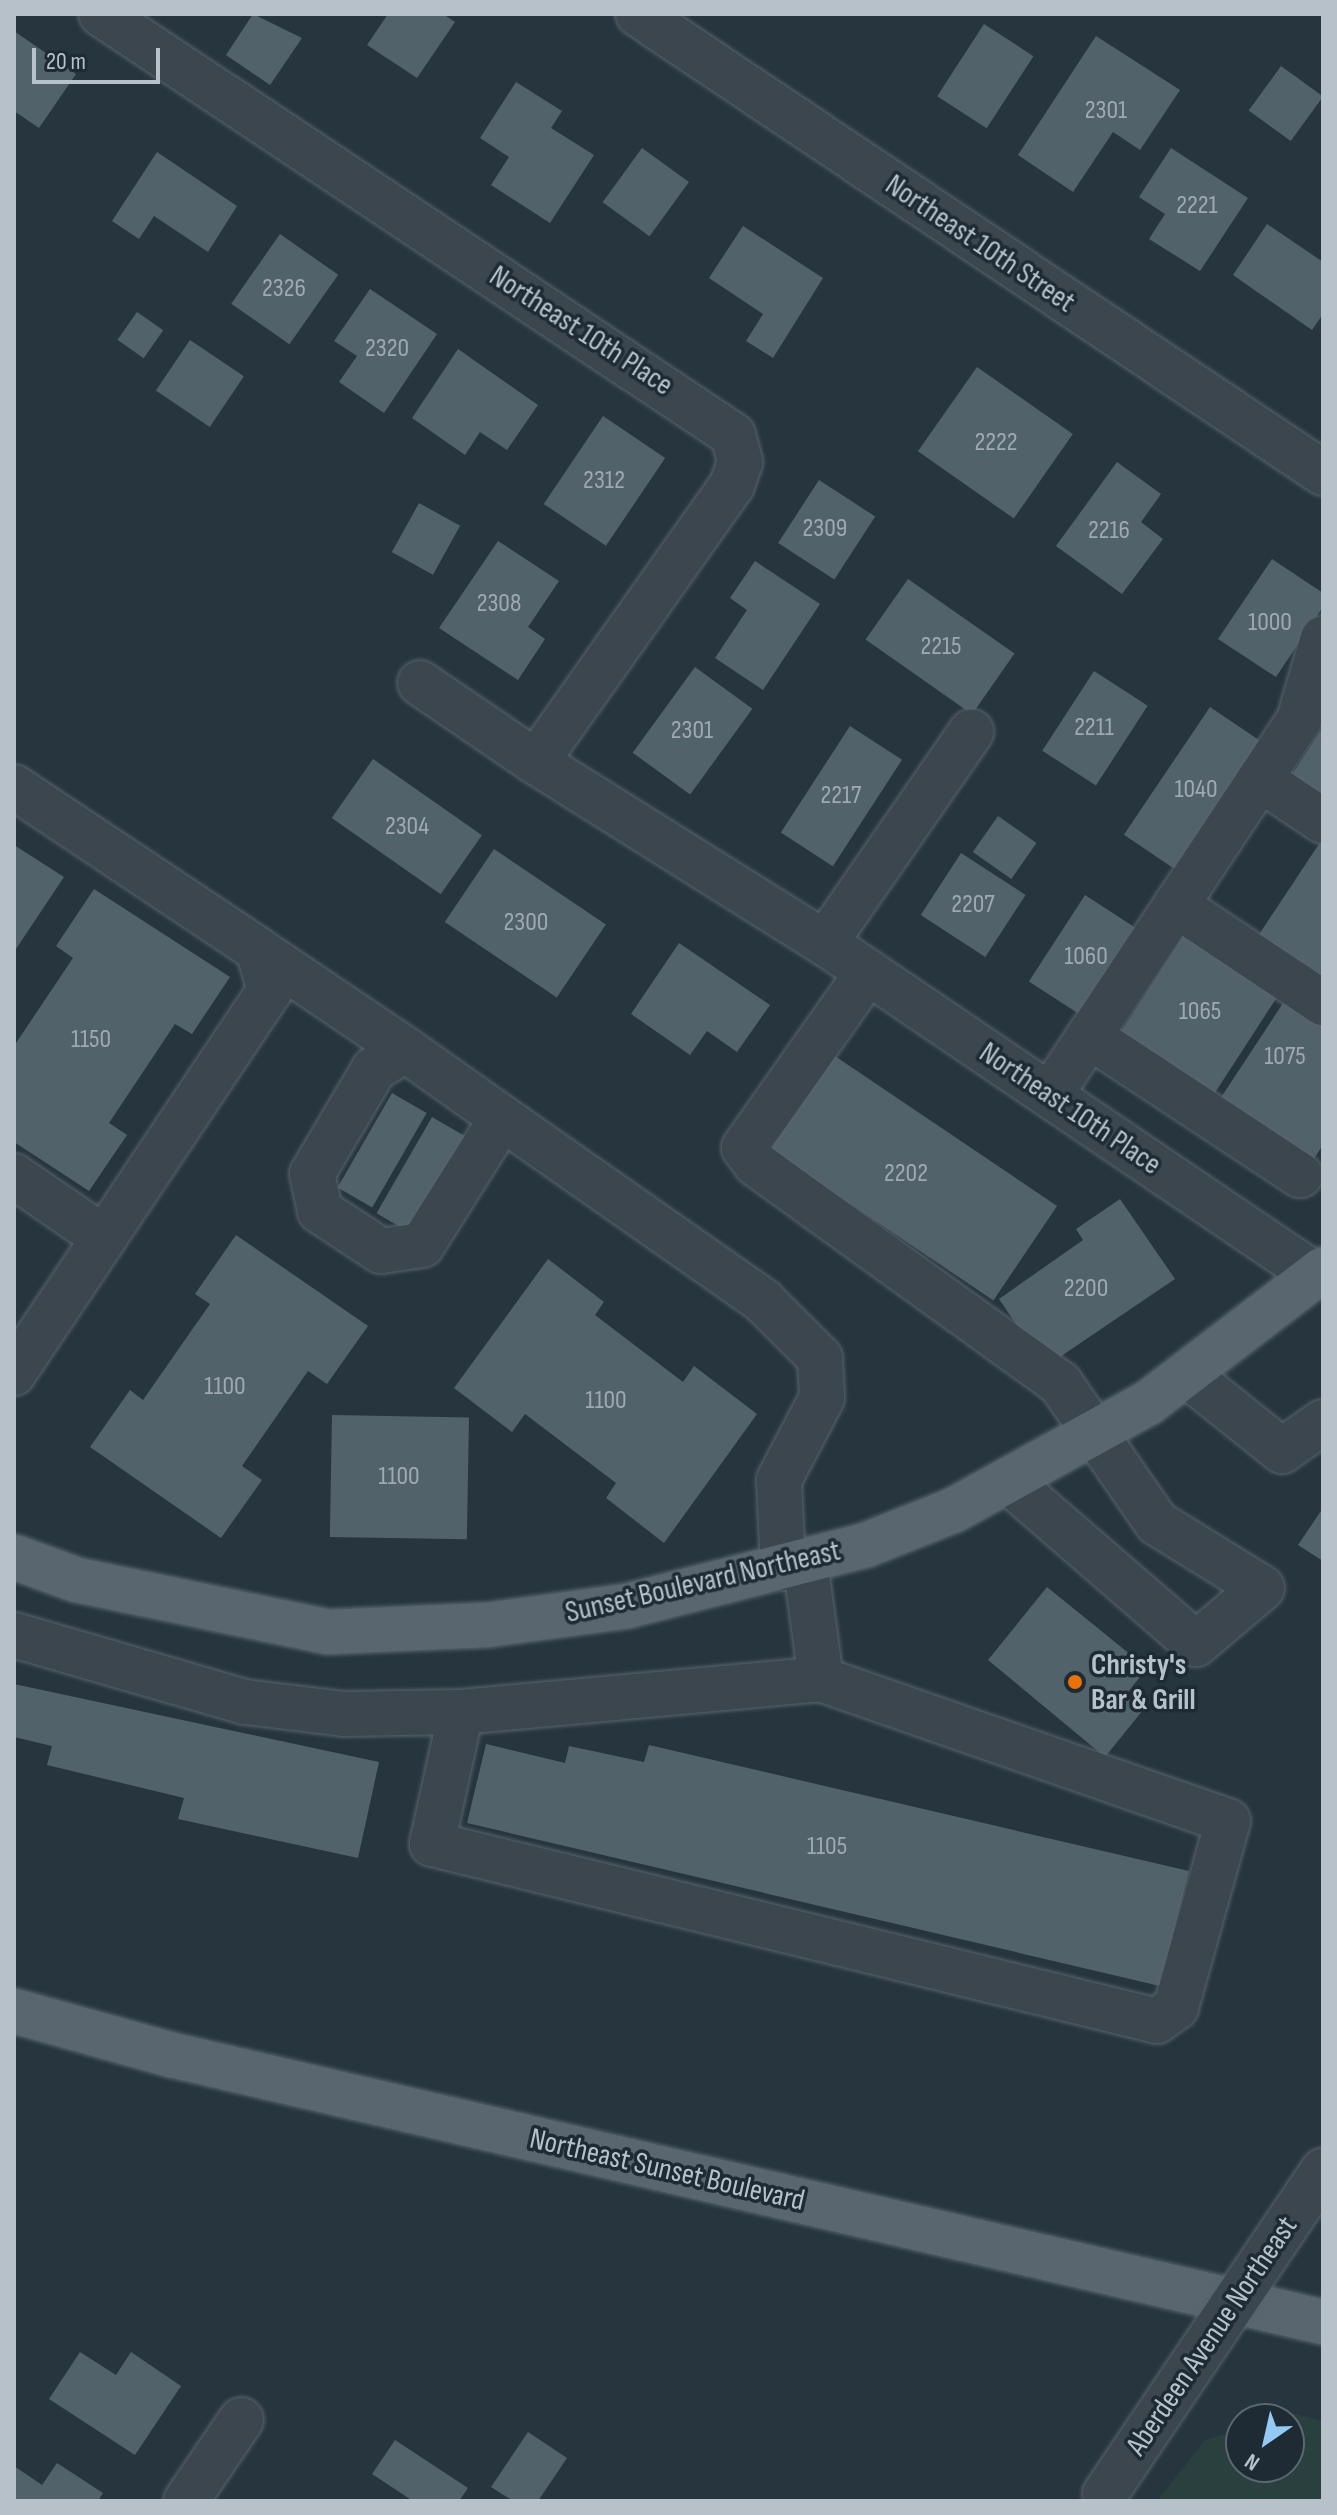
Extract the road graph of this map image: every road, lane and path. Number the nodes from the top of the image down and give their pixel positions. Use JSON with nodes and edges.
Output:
{"nodes":[{"id":1,"x":101,"y":14,"type":"edge"},
{"id":2,"x":638,"y":14,"type":"edge"},
{"id":3,"x":1323,"y":473,"type":"edge"},
{"id":4,"x":1323,"y":638,"type":"edge"},
{"id":5,"x":420,"y":683,"type":"dead end"},
{"id":6,"x":971,"y":732,"type":"dead end"},
{"id":7,"x":536,"y":762,"type":"junction"},
{"id":8,"x":1260,"y":779,"type":"junction"},
{"id":9,"x":14,"y":787,"type":"edge"},
{"id":10,"x":1323,"y":821,"type":"edge"},
{"id":11,"x":1176,"y":905,"type":"junction"},
{"id":12,"x":825,"y":943,"type":"junction"},
{"id":13,"x":258,"y":950,"type":"junction"},
{"id":14,"x":868,"y":972,"type":"junction"},
{"id":15,"x":1323,"y":1003,"type":"edge"},
{"id":16,"x":1089,"y":1036,"type":"junction"},
{"id":17,"x":406,"y":1050,"type":"junction"},
{"id":18,"x":1050,"y":1095,"type":"junction"},
{"id":19,"x":502,"y":1118,"type":"junction"},
{"id":20,"x":1300,"y":1175,"type":"dead end"},
{"id":21,"x":14,"y":1176,"type":"edge"},
{"id":22,"x":104,"y":1238,"type":"junction"},
{"id":23,"x":1319,"y":1272,"type":"edge"},
{"id":24,"x":14,"y":1373,"type":"edge"},
{"id":25,"x":1186,"y":1374,"type":"junction"},
{"id":26,"x":1323,"y":1422,"type":"edge"},
{"id":27,"x":1099,"y":1433,"type":"junction"},
{"id":28,"x":1008,"y":1481,"type":"junction"},
{"id":29,"x":14,"y":1557,"type":"edge"},
{"id":30,"x":794,"y":1565,"type":"junction"},
{"id":31,"x":14,"y":1635,"type":"edge"},
{"id":32,"x":821,"y":1679,"type":"junction"},
{"id":33,"x":461,"y":1712,"type":"junction"},
{"id":34,"x":14,"y":2011,"type":"edge"},
{"id":35,"x":1323,"y":2171,"type":"edge"},
{"id":36,"x":1323,"y":2322,"type":"edge"},
{"id":37,"x":241,"y":2420,"type":"dead end"},
{"id":38,"x":1103,"y":2497,"type":"edge"},
{"id":39,"x":186,"y":2501,"type":"edge"}],
"edges":[{"from":1,"to":7,"type":"street","name":"Northeast 10th Place"},
{"from":2,"to":3,"type":"street","name":"Northeast 10th Street"},
{"from":4,"to":8,"type":"street"},
{"from":5,"to":7,"type":"street","name":"Northeast 10th Place"},
{"from":6,"to":12,"type":"street"},
{"from":7,"to":12,"type":"street","name":"Northeast 10th Place"},
{"from":8,"to":10,"type":"street"},
{"from":8,"to":11,"type":"street"},
{"from":9,"to":13,"type":"street"},
{"from":11,"to":15,"type":"street"},
{"from":11,"to":16,"type":"street"},
{"from":12,"to":14,"type":"street","name":"Northeast 10th Place"},
{"from":13,"to":17,"type":"street"},
{"from":13,"to":22,"type":"street"},
{"from":14,"to":18,"type":"street","name":"Northeast 10th Place"},
{"from":14,"to":27,"type":"street"},
{"from":16,"to":18,"type":"street"},
{"from":16,"to":20,"type":"street"},
{"from":17,"to":19,"type":"street"},
{"from":17,"to":19,"type":"street"},
{"from":18,"to":23,"type":"street","name":"Northeast 10th Place"},
{"from":19,"to":30,"type":"street"},
{"from":21,"to":22,"type":"street"},
{"from":22,"to":24,"type":"street"},
{"from":23,"to":25,"type":"main road","name":"Sunset Boulevard Northeast"},
{"from":25,"to":26,"type":"street"},
{"from":25,"to":27,"type":"main road","name":"Sunset Boulevard Northeast"},
{"from":27,"to":28,"type":"main road","name":"Sunset Boulevard Northeast"},
{"from":27,"to":28,"type":"street"},
{"from":28,"to":30,"type":"main road","name":"Sunset Boulevard Northeast"},
{"from":29,"to":30,"type":"main road","name":"Sunset Boulevard Northeast"},
{"from":30,"to":32,"type":"street"},
{"from":31,"to":33,"type":"street"},
{"from":32,"to":33,"type":"street"},
{"from":32,"to":33,"type":"street"},
{"from":34,"to":36,"type":"main road","name":"Northeast Sunset Boulevard"},
{"from":35,"to":38,"type":"street","name":"Aberdeen Avenue Northeast","bridge":true},
{"from":37,"to":39,"type":"street"}]}
